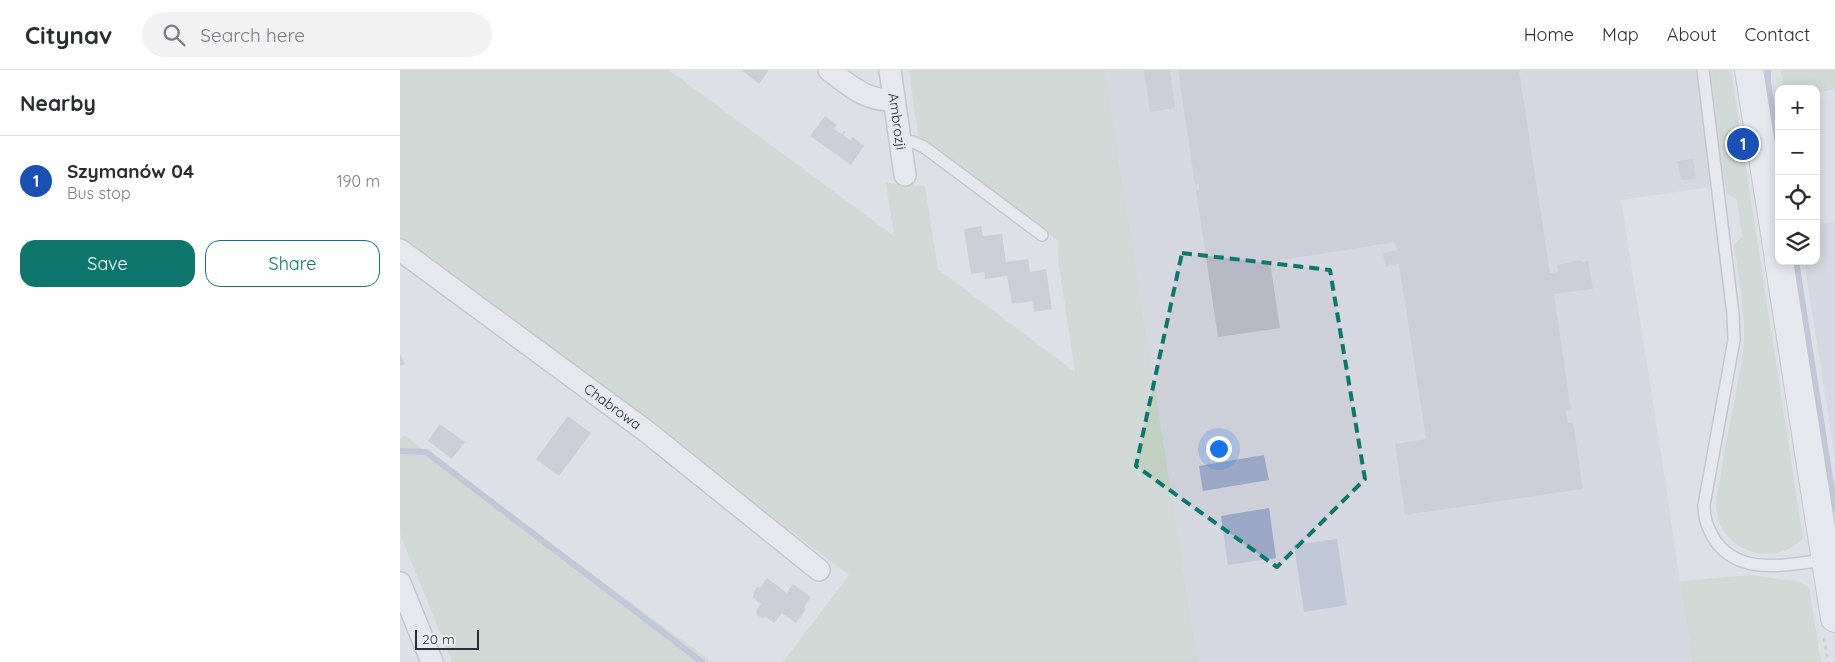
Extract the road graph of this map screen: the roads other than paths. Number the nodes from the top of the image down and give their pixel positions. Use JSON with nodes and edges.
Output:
{"nodes":[{"id":1,"x":829,"y":70,"type":"edge"},
{"id":2,"x":890,"y":70,"type":"edge"},
{"id":3,"x":1703,"y":70,"type":"edge"},
{"id":4,"x":1749,"y":70,"type":"edge"},
{"id":5,"x":894,"y":99,"type":"junction"},
{"id":6,"x":901,"y":142,"type":"junction"},
{"id":7,"x":905,"y":175,"type":"dead end"},
{"id":8,"x":1042,"y":235,"type":"dead end"},
{"id":9,"x":1775,"y":235,"type":"edge"},
{"id":10,"x":400,"y":250,"type":"edge"},
{"id":11,"x":1780,"y":265,"type":"edge"},
{"id":12,"x":1826,"y":560,"type":"junction"},
{"id":13,"x":819,"y":570,"type":"dead end"},
{"id":14,"x":400,"y":583,"type":"edge"},
{"id":15,"x":1835,"y":618,"type":"edge"},
{"id":16,"x":432,"y":662,"type":"edge"}],
"edges":[{"from":1,"to":5,"type":"street"},
{"from":2,"to":5,"type":"street","name":"Ambrozji"},
{"from":3,"to":12,"type":"lane"},
{"from":4,"to":9,"type":"street"},
{"from":5,"to":6,"type":"street","name":"Ambrozji"},
{"from":6,"to":7,"type":"street","name":"Ambrozji"},
{"from":6,"to":8,"type":"lane"},
{"from":10,"to":13,"type":"street","name":"Chabrowa"},
{"from":11,"to":12,"type":"street"},
{"from":12,"to":15,"type":"street"},
{"from":14,"to":16,"type":"street"}]}
